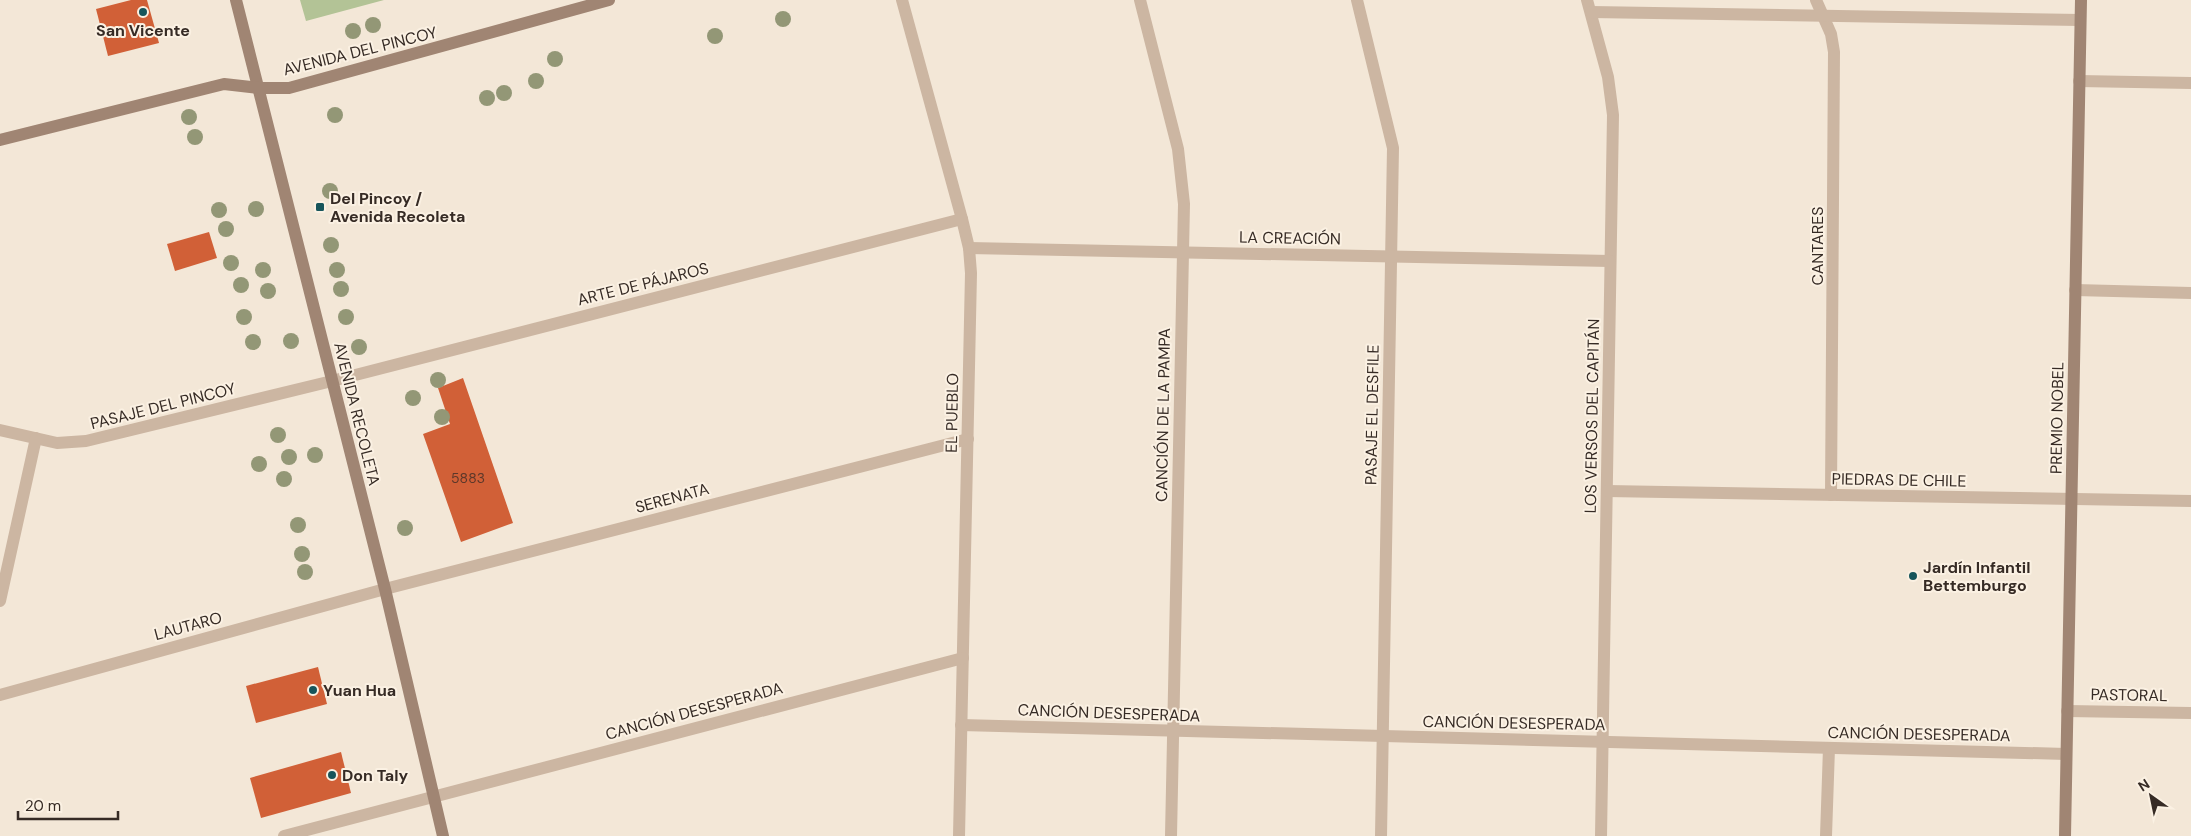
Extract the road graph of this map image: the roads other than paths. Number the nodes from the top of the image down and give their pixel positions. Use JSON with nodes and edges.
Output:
{"nodes":[{"id":1,"x":236,"y":0,"type":"edge"},
{"id":2,"x":609,"y":0,"type":"edge"},
{"id":3,"x":902,"y":0,"type":"edge"},
{"id":4,"x":1140,"y":0,"type":"edge"},
{"id":5,"x":1357,"y":0,"type":"edge"},
{"id":6,"x":1816,"y":0,"type":"edge"},
{"id":7,"x":2081,"y":0,"type":"edge"},
{"id":8,"x":1589,"y":6,"type":"edge"},
{"id":9,"x":1824,"y":16,"type":"junction"},
{"id":10,"x":2080,"y":20,"type":"junction"},
{"id":11,"x":2079,"y":81,"type":"junction"},
{"id":12,"x":2191,"y":82,"type":"edge"},
{"id":13,"x":259,"y":88,"type":"junction"},
{"id":14,"x":0,"y":140,"type":"edge"},
{"id":15,"x":962,"y":219,"type":"junction"},
{"id":16,"x":969,"y":248,"type":"junction"},
{"id":17,"x":1183,"y":252,"type":"junction"},
{"id":18,"x":1391,"y":256,"type":"junction"},
{"id":19,"x":1610,"y":261,"type":"junction"},
{"id":20,"x":2076,"y":290,"type":"junction"},
{"id":21,"x":2191,"y":293,"type":"edge"},
{"id":22,"x":332,"y":381,"type":"junction"},
{"id":23,"x":0,"y":430,"type":"edge"},
{"id":24,"x":36,"y":438,"type":"junction"},
{"id":25,"x":968,"y":439,"type":"junction"},
{"id":26,"x":1607,"y":491,"type":"junction"},
{"id":27,"x":1831,"y":495,"type":"junction"},
{"id":28,"x":2072,"y":500,"type":"junction"},
{"id":29,"x":2191,"y":502,"type":"edge"},
{"id":30,"x":385,"y":590,"type":"junction"},
{"id":31,"x":0,"y":601,"type":"edge"},
{"id":32,"x":963,"y":658,"type":"junction"},
{"id":33,"x":0,"y":695,"type":"edge"},
{"id":34,"x":2068,"y":711,"type":"junction"},
{"id":35,"x":2191,"y":712,"type":"edge"},
{"id":36,"x":961,"y":725,"type":"junction"},
{"id":37,"x":1173,"y":731,"type":"junction"},
{"id":38,"x":1382,"y":736,"type":"junction"},
{"id":39,"x":1603,"y":742,"type":"junction"},
{"id":40,"x":1829,"y":748,"type":"junction"},
{"id":41,"x":2066,"y":754,"type":"junction"},
{"id":42,"x":432,"y":796,"type":"junction"},
{"id":43,"x":284,"y":836,"type":"edge"},
{"id":44,"x":443,"y":836,"type":"edge"},
{"id":45,"x":959,"y":836,"type":"edge"},
{"id":46,"x":1171,"y":836,"type":"edge"},
{"id":47,"x":1380,"y":836,"type":"edge"},
{"id":48,"x":1601,"y":836,"type":"edge"},
{"id":49,"x":1826,"y":836,"type":"edge"},
{"id":50,"x":2065,"y":836,"type":"edge"}],
"edges":[{"from":1,"to":13,"type":"street","name":"AVENIDA RECOLETA"},
{"from":2,"to":13,"type":"street","name":"AVENIDA DEL PINCOY"},
{"from":3,"to":15,"type":"street","name":"EL PUEBLO"},
{"from":4,"to":17,"type":"street","name":"CANCIÓN DE LA PAMPA"},
{"from":5,"to":18,"type":"street","name":"PASAJE EL DESFILE"},
{"from":6,"to":9,"type":"street","name":"CANTARES"},
{"from":7,"to":10,"type":"street","name":"PREMIO NOBEL"},
{"from":8,"to":9,"type":"street"},
{"from":8,"to":19,"type":"street","name":"LOS VERSOS DEL CAPITÁN"},
{"from":9,"to":10,"type":"street"},
{"from":9,"to":27,"type":"street","name":"CANTARES"},
{"from":10,"to":11,"type":"street","name":"PREMIO NOBEL"},
{"from":11,"to":12,"type":"street"},
{"from":11,"to":20,"type":"street","name":"PREMIO NOBEL"},
{"from":13,"to":14,"type":"street","name":"AVENIDA DEL PINCOY"},
{"from":13,"to":22,"type":"street","name":"AVENIDA RECOLETA"},
{"from":15,"to":16,"type":"street","name":"EL PUEBLO"},
{"from":15,"to":22,"type":"street","name":"ARTE DE PÁJAROS"},
{"from":16,"to":17,"type":"street","name":"LA CREACIÓN"},
{"from":16,"to":25,"type":"street","name":"EL PUEBLO"},
{"from":17,"to":18,"type":"street","name":"LA CREACIÓN"},
{"from":17,"to":37,"type":"street","name":"CANCIÓN DE LA PAMPA"},
{"from":18,"to":19,"type":"street","name":"LA CREACIÓN"},
{"from":18,"to":38,"type":"street","name":"PASAJE EL DESFILE"},
{"from":19,"to":26,"type":"street","name":"LOS VERSOS DEL CAPITÁN"},
{"from":20,"to":21,"type":"street"},
{"from":20,"to":28,"type":"street","name":"PREMIO NOBEL"},
{"from":22,"to":24,"type":"street","name":"PASAJE DEL PINCOY"},
{"from":22,"to":30,"type":"street","name":"AVENIDA RECOLETA"},
{"from":23,"to":24,"type":"street","name":"PASAJE DEL PINCOY"},
{"from":24,"to":31,"type":"street"},
{"from":25,"to":30,"type":"street","name":"SERENATA"},
{"from":25,"to":32,"type":"street","name":"EL PUEBLO"},
{"from":26,"to":27,"type":"street","name":"PIEDRAS DE CHILE"},
{"from":26,"to":39,"type":"street","name":"LOS VERSOS DEL CAPITÁN"},
{"from":27,"to":28,"type":"street","name":"PIEDRAS DE CHILE"},
{"from":28,"to":29,"type":"street","name":"PIEDRAS DE CHILE"},
{"from":28,"to":34,"type":"street","name":"PREMIO NOBEL"},
{"from":30,"to":33,"type":"street","name":"LAUTARO"},
{"from":30,"to":42,"type":"street","name":"AVENIDA RECOLETA"},
{"from":32,"to":36,"type":"street","name":"EL PUEBLO"},
{"from":32,"to":42,"type":"street","name":"CANCIÓN DESESPERADA"},
{"from":34,"to":35,"type":"street","name":"PASTORAL"},
{"from":34,"to":41,"type":"street","name":"PREMIO NOBEL"},
{"from":36,"to":37,"type":"street","name":"CANCIÓN DESESPERADA"},
{"from":36,"to":45,"type":"street","name":"EL PUEBLO"},
{"from":37,"to":38,"type":"street","name":"CANCIÓN DESESPERADA"},
{"from":37,"to":46,"type":"street","name":"CANCIÓN DE LA PAMPA"},
{"from":38,"to":39,"type":"street","name":"CANCIÓN DESESPERADA"},
{"from":38,"to":47,"type":"street","name":"PASAJE EL DESFILE"},
{"from":39,"to":40,"type":"street","name":"CANCIÓN DESESPERADA"},
{"from":39,"to":48,"type":"street","name":"LOS VERSOS DEL CAPITÁN"},
{"from":40,"to":41,"type":"street","name":"CANCIÓN DESESPERADA"},
{"from":40,"to":49,"type":"street"},
{"from":41,"to":50,"type":"street","name":"PREMIO NOBEL"},
{"from":42,"to":43,"type":"street","name":"CANCIÓN DESESPERADA"},
{"from":42,"to":44,"type":"street","name":"AVENIDA RECOLETA"}]}
